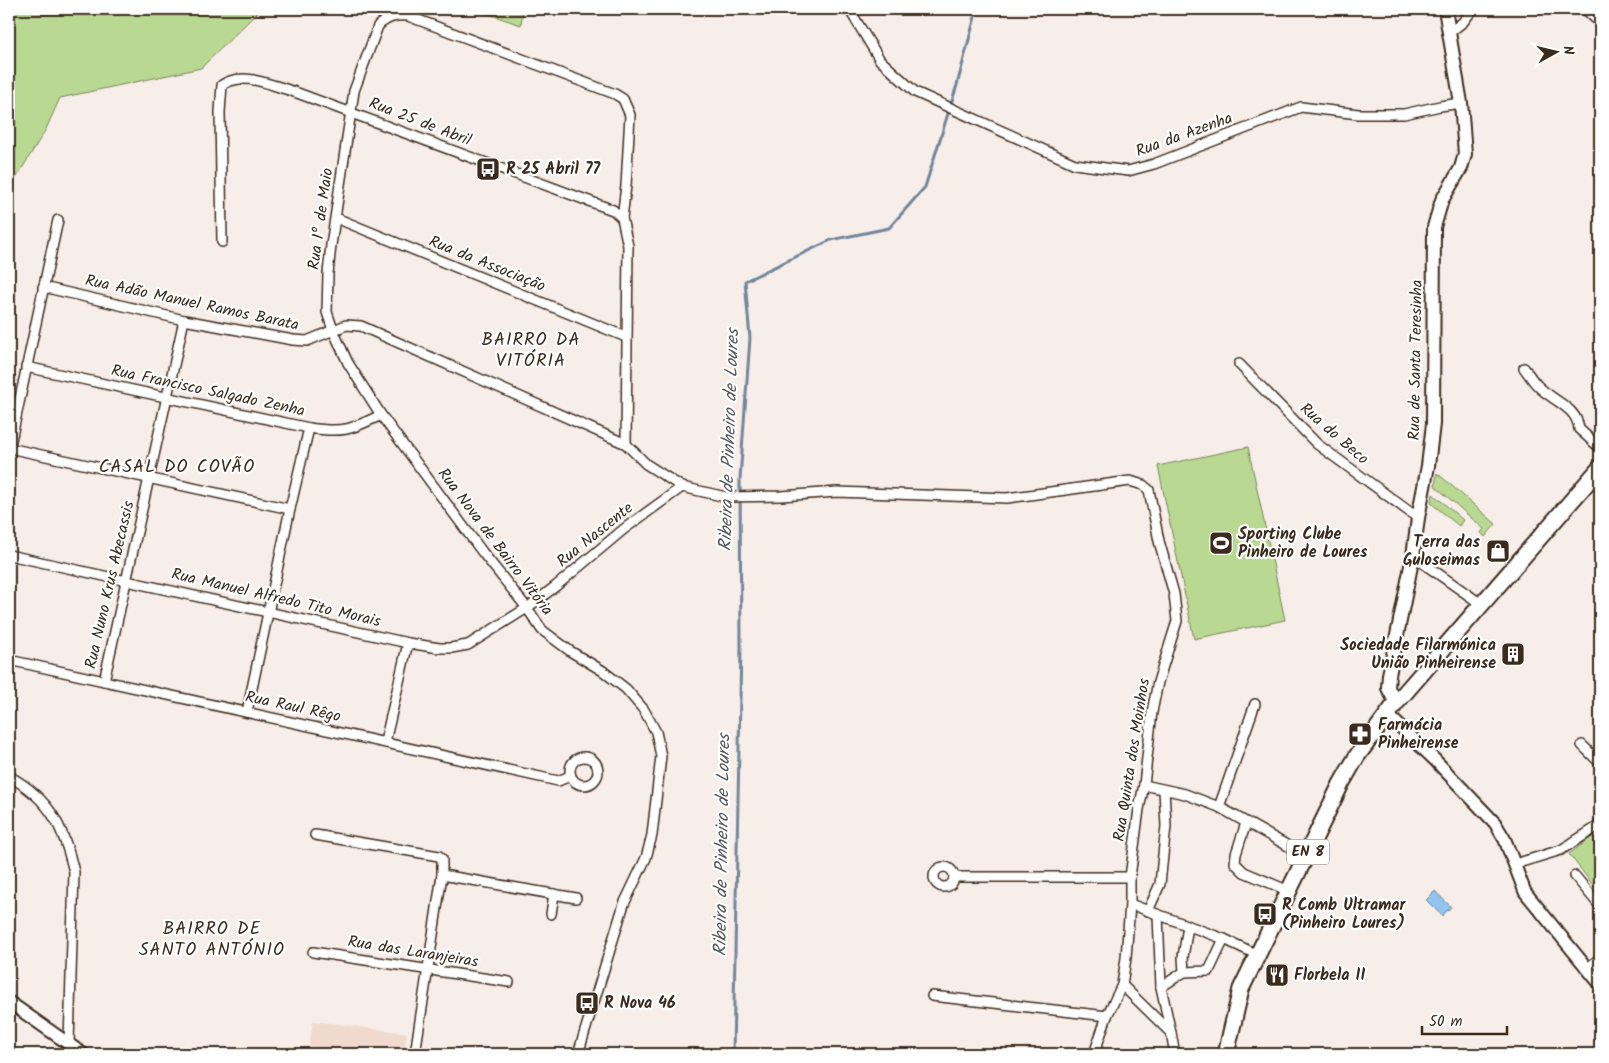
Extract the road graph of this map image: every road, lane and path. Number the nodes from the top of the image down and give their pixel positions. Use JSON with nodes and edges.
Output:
{"nodes":[{"id":1,"x":849,"y":9,"type":"edge"},
{"id":2,"x":1445,"y":9,"type":"edge"},
{"id":3,"x":1473,"y":9,"type":"edge"},
{"id":4,"x":1584,"y":9,"type":"edge"},
{"id":5,"x":1600,"y":23,"type":"edge"},
{"id":6,"x":1449,"y":34,"type":"junction"},
{"id":7,"x":1461,"y":103,"type":"junction"},
{"id":8,"x":351,"y":112,"type":"junction"},
{"id":9,"x":336,"y":218,"type":"junction"},
{"id":10,"x":622,"y":218,"type":"junction"},
{"id":11,"x":58,"y":220,"type":"dead end"},
{"id":12,"x":222,"y":242,"type":"dead end"},
{"id":13,"x":43,"y":287,"type":"junction"},
{"id":14,"x":184,"y":320,"type":"junction"},
{"id":15,"x":332,"y":330,"type":"junction"},
{"id":16,"x":626,"y":337,"type":"junction"},
{"id":17,"x":1239,"y":364,"type":"dead end"},
{"id":18,"x":26,"y":367,"type":"junction"},
{"id":19,"x":1524,"y":368,"type":"dead end"},
{"id":20,"x":167,"y":397,"type":"junction"},
{"id":21,"x":381,"y":414,"type":"junction"},
{"id":22,"x":309,"y":428,"type":"junction"},
{"id":23,"x":626,"y":444,"type":"junction"},
{"id":24,"x":1600,"y":448,"type":"edge"},
{"id":25,"x":9,"y":449,"type":"edge"},
{"id":26,"x":1600,"y":468,"type":"edge"},
{"id":27,"x":149,"y":479,"type":"junction"},
{"id":28,"x":682,"y":487,"type":"junction"},
{"id":29,"x":290,"y":509,"type":"junction"},
{"id":30,"x":1418,"y":518,"type":"junction"},
{"id":31,"x":9,"y":555,"type":"edge"},
{"id":32,"x":1413,"y":556,"type":"junction"},
{"id":33,"x":126,"y":580,"type":"junction"},
{"id":34,"x":1482,"y":604,"type":"junction"},
{"id":35,"x":527,"y":608,"type":"junction"},
{"id":36,"x":268,"y":612,"type":"junction"},
{"id":37,"x":408,"y":643,"type":"junction"},
{"id":38,"x":9,"y":660,"type":"edge"},
{"id":39,"x":104,"y":681,"type":"junction"},
{"id":40,"x":1256,"y":704,"type":"dead end"},
{"id":41,"x":1392,"y":708,"type":"junction"},
{"id":42,"x":247,"y":712,"type":"junction"},
{"id":43,"x":385,"y":742,"type":"junction"},
{"id":44,"x":1582,"y":745,"type":"dead end"},
{"id":45,"x":1600,"y":762,"type":"edge"},
{"id":46,"x":9,"y":776,"type":"edge"},
{"id":47,"x":570,"y":776,"type":"dead end"},
{"id":48,"x":1144,"y":785,"type":"junction"},
{"id":49,"x":1164,"y":790,"type":"junction"},
{"id":50,"x":1218,"y":807,"type":"junction"},
{"id":51,"x":1600,"y":822,"type":"edge"},
{"id":52,"x":1246,"y":823,"type":"junction"},
{"id":53,"x":315,"y":835,"type":"dead end"},
{"id":54,"x":1306,"y":856,"type":"junction"},
{"id":55,"x":1515,"y":864,"type":"junction"},
{"id":56,"x":442,"y":875,"type":"junction"},
{"id":57,"x":1575,"y":876,"type":"dead end"},
{"id":58,"x":954,"y":877,"type":"dead end"},
{"id":59,"x":1130,"y":877,"type":"junction"},
{"id":60,"x":1289,"y":892,"type":"junction"},
{"id":61,"x":554,"y":894,"type":"junction"},
{"id":62,"x":576,"y":898,"type":"dead end"},
{"id":63,"x":1130,"y":904,"type":"junction"},
{"id":64,"x":1600,"y":906,"type":"edge"},
{"id":65,"x":1148,"y":911,"type":"junction"},
{"id":66,"x":551,"y":914,"type":"dead end"},
{"id":67,"x":1158,"y":914,"type":"junction"},
{"id":68,"x":1188,"y":926,"type":"junction"},
{"id":69,"x":1224,"y":939,"type":"junction"},
{"id":70,"x":313,"y":952,"type":"dead end"},
{"id":71,"x":1258,"y":955,"type":"junction"},
{"id":72,"x":1600,"y":958,"type":"edge"},
{"id":73,"x":428,"y":969,"type":"junction"},
{"id":74,"x":1587,"y":969,"type":"junction"},
{"id":75,"x":1184,"y":972,"type":"junction"},
{"id":76,"x":509,"y":982,"type":"dead end"},
{"id":77,"x":1161,"y":984,"type":"junction"},
{"id":78,"x":1600,"y":984,"type":"edge"},
{"id":79,"x":1122,"y":985,"type":"junction"},
{"id":80,"x":932,"y":996,"type":"dead end"},
{"id":81,"x":9,"y":1002,"type":"edge"},
{"id":82,"x":1106,"y":1016,"type":"junction"},
{"id":83,"x":1171,"y":1033,"type":"junction"},
{"id":84,"x":69,"y":1044,"type":"junction"},
{"id":85,"x":83,"y":1054,"type":"edge"},
{"id":86,"x":415,"y":1054,"type":"edge"},
{"id":87,"x":578,"y":1054,"type":"edge"},
{"id":88,"x":1094,"y":1054,"type":"edge"},
{"id":89,"x":1175,"y":1054,"type":"edge"},
{"id":90,"x":1226,"y":1054,"type":"edge"}],
"edges":[{"from":1,"to":7,"type":"street","name":"Rua da Azenha"},
{"from":2,"to":6,"type":"main road"},
{"from":3,"to":6,"type":"street"},
{"from":4,"to":5,"type":"street"},
{"from":6,"to":7,"type":"main road"},
{"from":7,"to":30,"type":"main road","name":"Rua de Santa Teresinha"},
{"from":8,"to":9,"type":"street","name":"Rua 1º de Maio"},
{"from":8,"to":10,"type":"street","name":"Rua 25 de Abril"},
{"from":8,"to":10,"type":"street","name":"Rua 1º de Maio"},
{"from":8,"to":12,"type":"street","name":"Rua 25 de Abril"},
{"from":9,"to":15,"type":"street","name":"Rua 1º de Maio"},
{"from":9,"to":16,"type":"street","name":"Rua da Associação"},
{"from":10,"to":16,"type":"street"},
{"from":11,"to":13,"type":"street"},
{"from":13,"to":14,"type":"street","name":"Rua Adão Manuel Ramos Barata"},
{"from":13,"to":18,"type":"street"},
{"from":14,"to":15,"type":"street","name":"Rua Adão Manuel Ramos Barata"},
{"from":14,"to":20,"type":"street","name":"Rua Nuno Krus Abecassis"},
{"from":15,"to":21,"type":"street","name":"Rua Nova de Bairro Vitória"},
{"from":15,"to":23,"type":"street","name":"Rua Adão Manuel Ramos Barata"},
{"from":16,"to":23,"type":"street"},
{"from":17,"to":30,"type":"street","name":"Rua do Beco"},
{"from":18,"to":20,"type":"street","name":"Rua Francisco Salgado Zenha"},
{"from":18,"to":25,"type":"street"},
{"from":19,"to":24,"type":"street"},
{"from":20,"to":22,"type":"street","name":"Rua Francisco Salgado Zenha"},
{"from":20,"to":27,"type":"street","name":"Rua Nuno Krus Abecassis"},
{"from":21,"to":22,"type":"street","name":"Rua Francisco Salgado Zenha"},
{"from":21,"to":35,"type":"street","name":"Rua Nova de Bairro Vitória"},
{"from":22,"to":29,"type":"street"},
{"from":23,"to":28,"type":"street","name":"Rua Quinta dos Moinhos"},
{"from":25,"to":27,"type":"street"},
{"from":26,"to":34,"type":"main road","number":"EN 8"},
{"from":27,"to":29,"type":"street"},
{"from":27,"to":33,"type":"street","name":"Rua Nuno Krus Abecassis"},
{"from":28,"to":35,"type":"street","name":"Rua Nascente"},
{"from":28,"to":48,"type":"street","name":"Rua Quinta dos Moinhos"},
{"from":29,"to":36,"type":"street"},
{"from":30,"to":32,"type":"main road","name":"Rua de Santa Teresinha"},
{"from":31,"to":33,"type":"street","name":"Rua Manuel Alfredo Tito Morais"},
{"from":32,"to":34,"type":"street"},
{"from":32,"to":41,"type":"main road","name":"Rua de Santa Teresinha"},
{"from":33,"to":36,"type":"street","name":"Rua Manuel Alfredo Tito Morais"},
{"from":33,"to":39,"type":"street","name":"Rua Nuno Krus Abecassis"},
{"from":34,"to":41,"type":"main road","number":"EN 8"},
{"from":35,"to":37,"type":"street","name":"Rua Manuel Alfredo Tito Morais"},
{"from":35,"to":87,"type":"street","name":"Rua Nova de Bairro Vitória"},
{"from":36,"to":37,"type":"street","name":"Rua Manuel Alfredo Tito Morais"},
{"from":36,"to":42,"type":"street"},
{"from":37,"to":43,"type":"street"},
{"from":38,"to":39,"type":"street","name":"Rua Raul Rêgo"},
{"from":39,"to":42,"type":"street","name":"Rua Raul Rêgo"},
{"from":40,"to":50,"type":"street"},
{"from":41,"to":54,"type":"main road","number":"EN 8"},
{"from":41,"to":55,"type":"street"},
{"from":42,"to":43,"type":"street","name":"Rua Raul Rêgo"},
{"from":43,"to":47,"type":"street","name":"Rua Raul Rêgo"},
{"from":44,"to":45,"type":"street"},
{"from":46,"to":84,"type":"street"},
{"from":48,"to":49,"type":"street"},
{"from":48,"to":59,"type":"street","name":"Rua Quinta dos Moinhos"},
{"from":49,"to":50,"type":"street"},
{"from":49,"to":65,"type":"street"},
{"from":50,"to":52,"type":"street"},
{"from":51,"to":55,"type":"street"},
{"from":52,"to":54,"type":"street"},
{"from":52,"to":60,"type":"street"},
{"from":53,"to":56,"type":"street"},
{"from":54,"to":60,"type":"main road","number":"EN 8"},
{"from":55,"to":74,"type":"street"},
{"from":56,"to":61,"type":"street"},
{"from":56,"to":73,"type":"street"},
{"from":57,"to":64,"type":"street"},
{"from":58,"to":59,"type":"street"},
{"from":59,"to":63,"type":"street","name":"Rua Quinta dos Moinhos"},
{"from":60,"to":71,"type":"main road","number":"EN 8"},
{"from":61,"to":62,"type":"street"},
{"from":61,"to":66,"type":"street"},
{"from":63,"to":65,"type":"street"},
{"from":63,"to":79,"type":"street","name":"Rua Quinta dos Moinhos"},
{"from":65,"to":67,"type":"street"},
{"from":67,"to":68,"type":"street"},
{"from":67,"to":77,"type":"street"},
{"from":68,"to":69,"type":"street"},
{"from":68,"to":75,"type":"street"},
{"from":69,"to":71,"type":"street"},
{"from":69,"to":75,"type":"street"},
{"from":70,"to":73,"type":"street","name":"Rua das Laranjeiras"},
{"from":71,"to":90,"type":"main road","number":"EN 8"},
{"from":72,"to":74,"type":"street"},
{"from":73,"to":76,"type":"street","name":"Rua das Laranjeiras"},
{"from":73,"to":86,"type":"street"},
{"from":74,"to":78,"type":"street"},
{"from":75,"to":77,"type":"street"},
{"from":77,"to":83,"type":"street"},
{"from":79,"to":82,"type":"street","name":"Rua Quinta dos Moinhos"},
{"from":79,"to":83,"type":"street"},
{"from":80,"to":82,"type":"street"},
{"from":81,"to":84,"type":"street"},
{"from":82,"to":88,"type":"street","name":"Rua Quinta dos Moinhos"},
{"from":83,"to":89,"type":"street"},
{"from":84,"to":85,"type":"street"}]}
